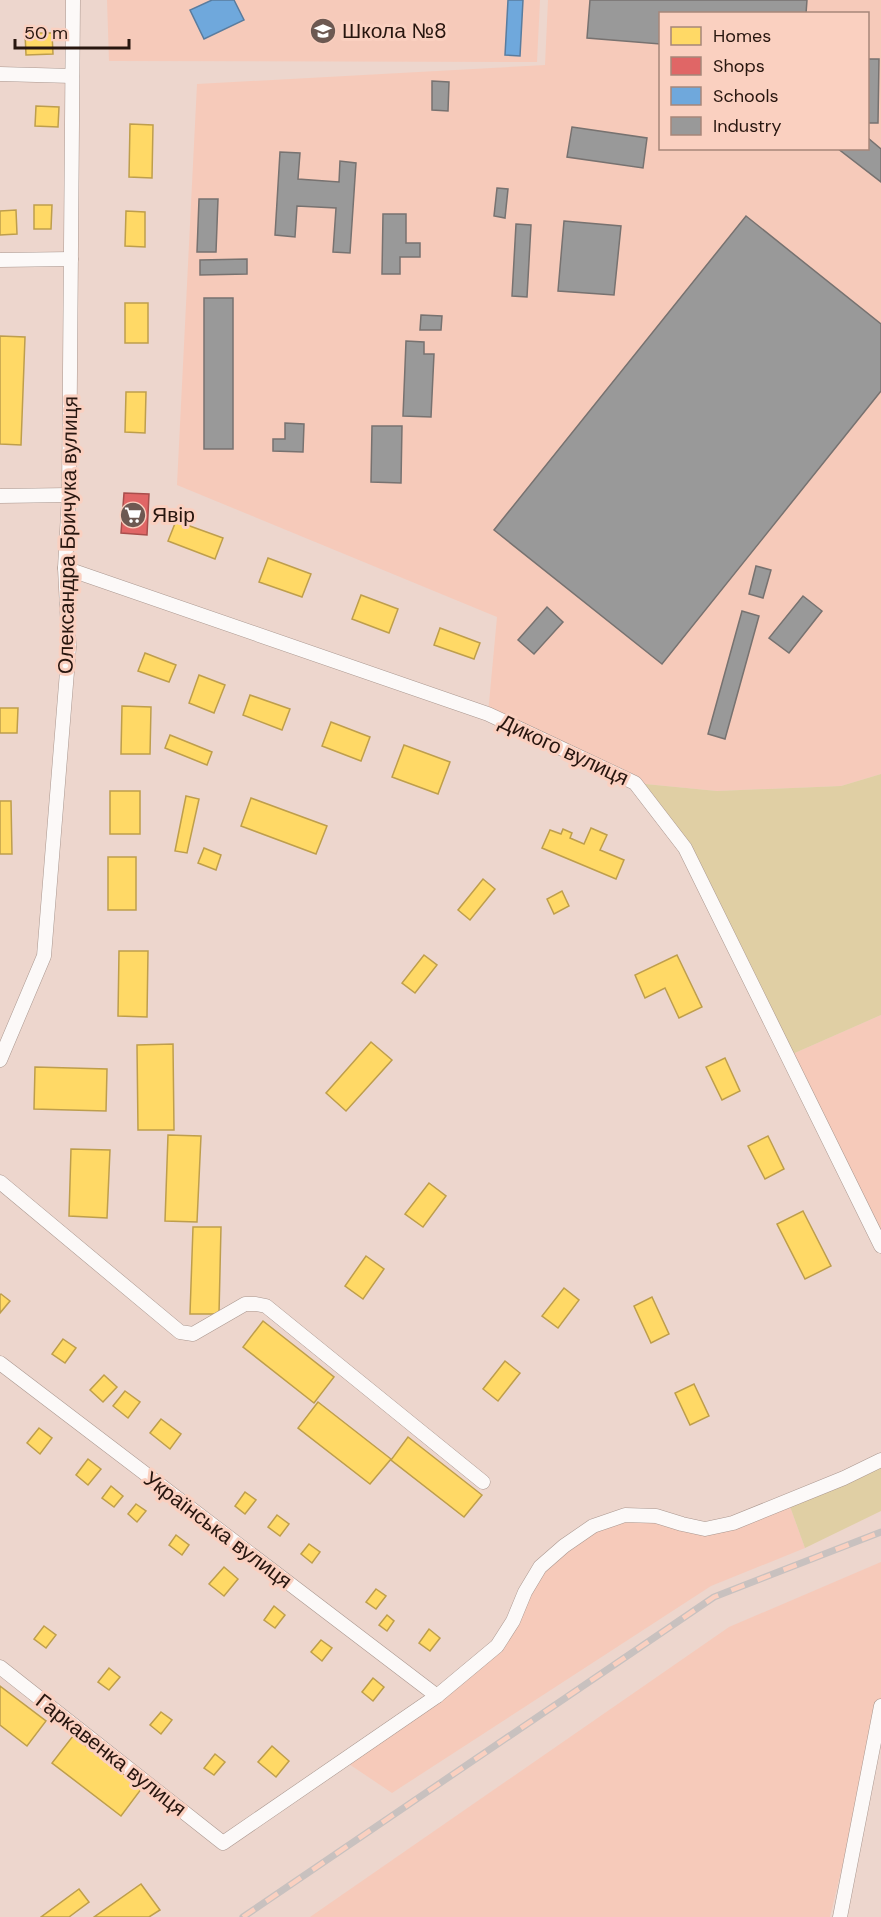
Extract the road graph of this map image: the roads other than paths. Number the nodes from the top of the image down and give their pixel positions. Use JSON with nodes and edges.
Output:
{"nodes":[{"id":1,"x":73,"y":0,"type":"edge"},
{"id":2,"x":0,"y":74,"type":"edge"},
{"id":3,"x":72,"y":76,"type":"junction"},
{"id":4,"x":0,"y":260,"type":"edge"},
{"id":5,"x":71,"y":260,"type":"junction"},
{"id":6,"x":69,"y":495,"type":"junction"},
{"id":7,"x":0,"y":496,"type":"edge"},
{"id":8,"x":65,"y":568,"type":"junction"},
{"id":9,"x":0,"y":1058,"type":"edge"},
{"id":10,"x":0,"y":1182,"type":"edge"},
{"id":11,"x":881,"y":1246,"type":"edge"},
{"id":12,"x":0,"y":1363,"type":"edge"},
{"id":13,"x":881,"y":1460,"type":"edge"},
{"id":14,"x":483,"y":1482,"type":"dead end"},
{"id":15,"x":0,"y":1667,"type":"edge"},
{"id":16,"x":437,"y":1696,"type":"junction"},
{"id":17,"x":881,"y":1706,"type":"edge"},
{"id":18,"x":840,"y":1917,"type":"edge"}],
"edges":[{"from":1,"to":3,"type":"street","name":"Олександра Бричука вулиця"},
{"from":2,"to":3,"type":"street"},
{"from":3,"to":5,"type":"street","name":"Олександра Бричука вулиця"},
{"from":4,"to":5,"type":"street"},
{"from":5,"to":6,"type":"street","name":"Олександра Бричука вулиця"},
{"from":6,"to":7,"type":"street"},
{"from":6,"to":8,"type":"street","name":"Олександра Бричука вулиця"},
{"from":8,"to":9,"type":"street","name":"Олександра Бричука вулиця"},
{"from":8,"to":11,"type":"street","name":"Дикого вулиця"},
{"from":10,"to":14,"type":"street"},
{"from":12,"to":16,"type":"street","name":"Українська вулиця"},
{"from":13,"to":16,"type":"street"},
{"from":15,"to":16,"type":"street","name":"Гаркавенка вулиця"},
{"from":17,"to":18,"type":"street"}]}
